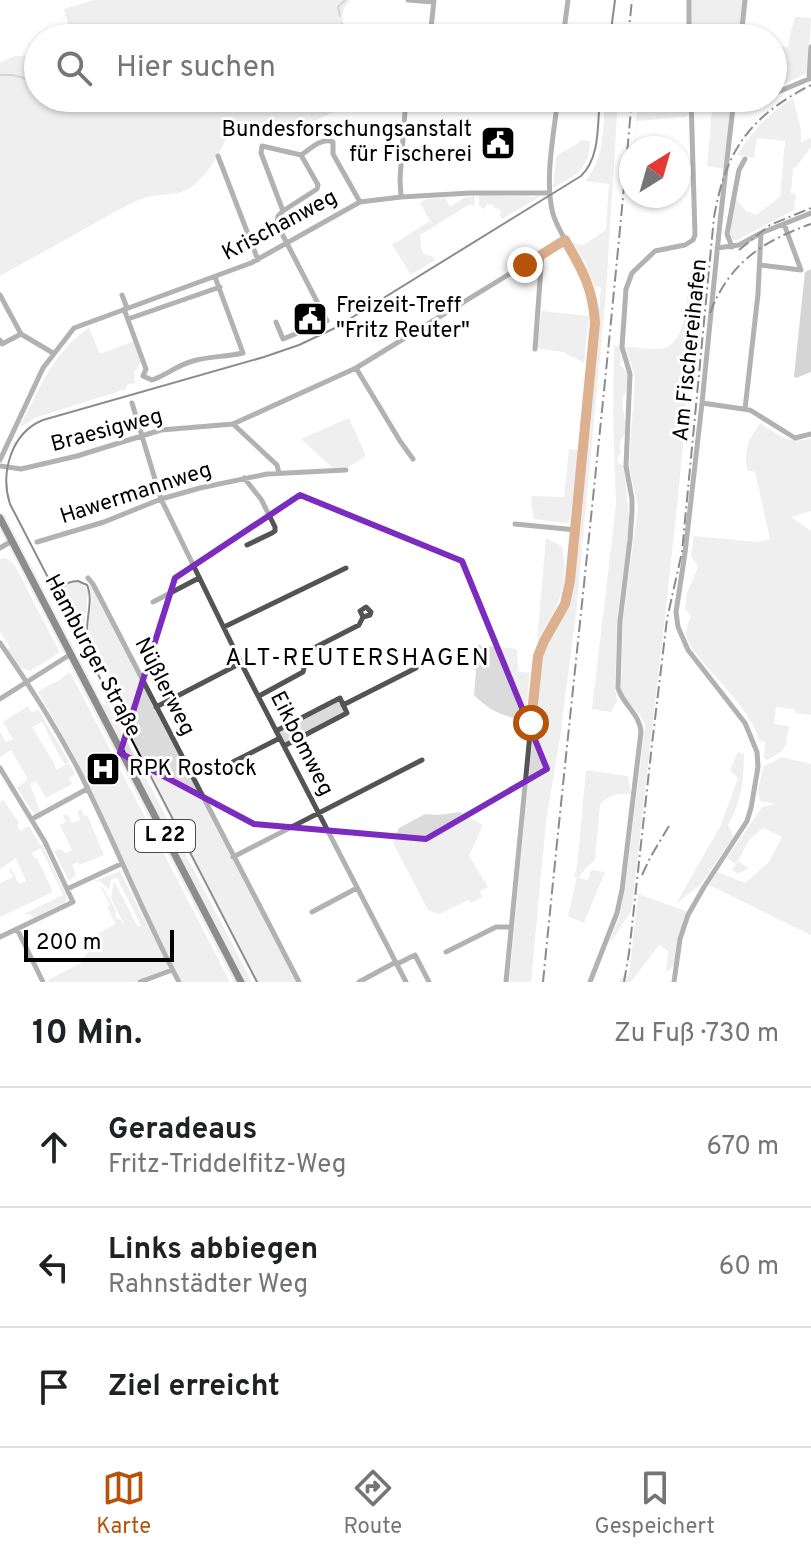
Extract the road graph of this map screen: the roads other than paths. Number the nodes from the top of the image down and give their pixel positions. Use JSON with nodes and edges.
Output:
{"nodes":[{"id":1,"x":408,"y":0,"type":"edge"},
{"id":2,"x":568,"y":0,"type":"edge"},
{"id":3,"x":689,"y":0,"type":"edge"},
{"id":4,"x":745,"y":0,"type":"edge"},
{"id":5,"x":434,"y":1,"type":"edge"},
{"id":6,"x":432,"y":24,"type":"edge"},
{"id":7,"x":565,"y":24,"type":"edge"},
{"id":8,"x":689,"y":24,"type":"edge"},
{"id":9,"x":742,"y":24,"type":"edge"},
{"id":10,"x":811,"y":47,"type":"edge"},
{"id":11,"x":810,"y":78,"type":"edge"},
{"id":12,"x":787,"y":88,"type":"edge"},
{"id":13,"x":405,"y":112,"type":"edge"},
{"id":14,"x":557,"y":112,"type":"edge"},
{"id":15,"x":691,"y":112,"type":"edge"},
{"id":16,"x":733,"y":112,"type":"edge"},
{"id":17,"x":301,"y":155,"type":"junction"},
{"id":18,"x":218,"y":156,"type":"dead end"},
{"id":19,"x":745,"y":159,"type":"dead end"},
{"id":20,"x":549,"y":193,"type":"junction"},
{"id":21,"x":401,"y":197,"type":"junction"},
{"id":22,"x":360,"y":202,"type":"junction"},
{"id":23,"x":283,"y":211,"type":"junction"},
{"id":24,"x":811,"y":213,"type":"edge"},
{"id":25,"x":784,"y":224,"type":"junction"},
{"id":26,"x":761,"y":233,"type":"junction"},
{"id":27,"x":565,"y":240,"type":"junction"},
{"id":28,"x":286,"y":243,"type":"junction"},
{"id":29,"x":732,"y":247,"type":"junction"},
{"id":30,"x":717,"y":248,"type":"junction"},
{"id":31,"x":542,"y":254,"type":"junction"},
{"id":32,"x":258,"y":260,"type":"junction"},
{"id":33,"x":760,"y":265,"type":"junction"},
{"id":34,"x":215,"y":277,"type":"junction"},
{"id":35,"x":220,"y":287,"type":"junction"},
{"id":36,"x":0,"y":295,"type":"edge"},
{"id":37,"x":122,"y":295,"type":"dead end"},
{"id":38,"x":126,"y":309,"type":"junction"},
{"id":39,"x":128,"y":319,"type":"junction"},
{"id":40,"x":276,"y":322,"type":"dead end"},
{"id":41,"x":21,"y":334,"type":"junction"},
{"id":42,"x":0,"y":340,"type":"edge"},
{"id":43,"x":535,"y":349,"type":"dead end"},
{"id":44,"x":53,"y":353,"type":"junction"},
{"id":45,"x":356,"y":368,"type":"junction"},
{"id":46,"x":132,"y":403,"type":"dead end"},
{"id":47,"x":702,"y":403,"type":"junction"},
{"id":48,"x":745,"y":409,"type":"junction"},
{"id":49,"x":233,"y":424,"type":"junction"},
{"id":50,"x":811,"y":434,"type":"edge"},
{"id":51,"x":142,"y":436,"type":"junction"},
{"id":52,"x":413,"y":459,"type":"dead end"},
{"id":53,"x":1,"y":461,"type":"edge"},
{"id":54,"x":346,"y":470,"type":"dead end"},
{"id":55,"x":279,"y":473,"type":"junction"},
{"id":56,"x":244,"y":478,"type":"junction"},
{"id":57,"x":161,"y":499,"type":"junction"},
{"id":58,"x":0,"y":518,"type":"edge"},
{"id":59,"x":515,"y":524,"type":"dead end"},
{"id":60,"x":576,"y":530,"type":"junction"},
{"id":61,"x":12,"y":541,"type":"junction"},
{"id":62,"x":37,"y":542,"type":"dead end"},
{"id":63,"x":247,"y":545,"type":"dead end"},
{"id":64,"x":0,"y":548,"type":"edge"},
{"id":65,"x":346,"y":568,"type":"dead end"},
{"id":66,"x":88,"y":578,"type":"dead end"},
{"id":67,"x":199,"y":578,"type":"junction"},
{"id":68,"x":153,"y":602,"type":"dead end"},
{"id":69,"x":363,"y":617,"type":"dead end"},
{"id":70,"x":224,"y":627,"type":"junction"},
{"id":71,"x":0,"y":643,"type":"edge"},
{"id":72,"x":71,"y":654,"type":"junction"},
{"id":73,"x":241,"y":663,"type":"junction"},
{"id":74,"x":416,"y":668,"type":"dead end"},
{"id":75,"x":27,"y":681,"type":"junction"},
{"id":76,"x":259,"y":696,"type":"junction"},
{"id":77,"x":0,"y":699,"type":"edge"},
{"id":78,"x":343,"y":705,"type":"junction"},
{"id":79,"x":156,"y":707,"type":"junction"},
{"id":80,"x":276,"y":731,"type":"junction"},
{"id":81,"x":280,"y":738,"type":"junction"},
{"id":82,"x":284,"y":746,"type":"junction"},
{"id":83,"x":422,"y":760,"type":"dead end"},
{"id":84,"x":233,"y":762,"type":"dead end"},
{"id":85,"x":0,"y":768,"type":"edge"},
{"id":86,"x":2,"y":777,"type":"edge"},
{"id":87,"x":87,"y":789,"type":"junction"},
{"id":88,"x":319,"y":813,"type":"junction"},
{"id":89,"x":32,"y":819,"type":"junction"},
{"id":90,"x":233,"y":857,"type":"junction"},
{"id":91,"x":121,"y":864,"type":"junction"},
{"id":92,"x":357,"y":888,"type":"junction"},
{"id":93,"x":67,"y":889,"type":"junction"},
{"id":94,"x":312,"y":912,"type":"dead end"},
{"id":95,"x":511,"y":927,"type":"junction"},
{"id":96,"x":16,"y":929,"type":"junction"},
{"id":97,"x":0,"y":937,"type":"edge"},
{"id":98,"x":446,"y":952,"type":"dead end"},
{"id":99,"x":397,"y":963,"type":"junction"},
{"id":100,"x":172,"y":970,"type":"junction"},
{"id":101,"x":43,"y":982,"type":"edge"},
{"id":102,"x":140,"y":982,"type":"edge"},
{"id":103,"x":179,"y":982,"type":"edge"},
{"id":104,"x":241,"y":982,"type":"edge"},
{"id":105,"x":299,"y":982,"type":"edge"},
{"id":106,"x":359,"y":982,"type":"edge"},
{"id":107,"x":406,"y":982,"type":"edge"},
{"id":108,"x":429,"y":982,"type":"edge"},
{"id":109,"x":506,"y":982,"type":"edge"},
{"id":110,"x":590,"y":982,"type":"edge"},
{"id":111,"x":674,"y":982,"type":"edge"}],
"edges":[{"from":1,"to":5,"type":"street"},
{"from":2,"to":7,"type":"street"},
{"from":3,"to":8,"type":"street"},
{"from":4,"to":9,"type":"street"},
{"from":5,"to":6,"type":"street"},
{"from":10,"to":11,"type":"street"},
{"from":11,"to":12,"type":"street"},
{"from":13,"to":21,"type":"street"},
{"from":14,"to":20,"type":"street"},
{"from":15,"to":110,"type":"street"},
{"from":16,"to":30,"type":"street","name":"Am Fischereihafen"},
{"from":17,"to":22,"type":"street"},
{"from":17,"to":23,"type":"street"},
{"from":17,"to":23,"type":"street"},
{"from":18,"to":32,"type":"street"},
{"from":19,"to":29,"type":"street"},
{"from":20,"to":21,"type":"street","name":"Krischanweg"},
{"from":20,"to":27,"type":"street"},
{"from":21,"to":22,"type":"street","name":"Krischanweg"},
{"from":22,"to":28,"type":"street","name":"Krischanweg"},
{"from":23,"to":28,"type":"street"},
{"from":24,"to":25,"type":"street"},
{"from":25,"to":26,"type":"street"},
{"from":25,"to":33,"type":"street"},
{"from":26,"to":29,"type":"street"},
{"from":26,"to":33,"type":"street"},
{"from":27,"to":31,"type":"street","name":"Braesigweg"},
{"from":27,"to":60,"type":"street"},
{"from":28,"to":32,"type":"street","name":"Krischanweg"},
{"from":28,"to":40,"type":"street"},
{"from":29,"to":30,"type":"street"},
{"from":30,"to":47,"type":"street","name":"Am Fischereihafen"},
{"from":31,"to":43,"type":"street"},
{"from":31,"to":45,"type":"street","name":"Braesigweg"},
{"from":32,"to":34,"type":"street","name":"Krischanweg"},
{"from":33,"to":48,"type":"street"},
{"from":34,"to":35,"type":"street"},
{"from":34,"to":38,"type":"street","name":"Krischanweg"},
{"from":35,"to":39,"type":"street"},
{"from":35,"to":39,"type":"street"},
{"from":36,"to":41,"type":"street"},
{"from":37,"to":38,"type":"street"},
{"from":38,"to":39,"type":"street"},
{"from":38,"to":44,"type":"street","name":"Krischanweg"},
{"from":41,"to":42,"type":"street"},
{"from":41,"to":44,"type":"street"},
{"from":44,"to":53,"type":"street","name":"Krischanweg"},
{"from":45,"to":49,"type":"street","name":"Braesigweg"},
{"from":45,"to":52,"type":"street"},
{"from":46,"to":51,"type":"street","name":"Eikbomweg"},
{"from":47,"to":48,"type":"street"},
{"from":47,"to":111,"type":"street","name":"Am Fischereihafen"},
{"from":48,"to":50,"type":"street"},
{"from":49,"to":51,"type":"street","name":"Braesigweg"},
{"from":49,"to":55,"type":"street"},
{"from":51,"to":53,"type":"street","name":"Braesigweg"},
{"from":51,"to":57,"type":"street","name":"Eikbomweg"},
{"from":54,"to":55,"type":"street","name":"Hawermannweg"},
{"from":55,"to":56,"type":"street","name":"Hawermannweg"},
{"from":56,"to":57,"type":"street","name":"Hawermannweg"},
{"from":56,"to":63,"type":"street","name":"Hawermannweg"},
{"from":57,"to":62,"type":"street","name":"Hawermannweg"},
{"from":57,"to":67,"type":"street","name":"Eikbomweg"},
{"from":58,"to":61,"type":"main road","name":"Hamburger Straße","number":"L 22"},
{"from":59,"to":60,"type":"street"},
{"from":60,"to":95,"type":"street"},
{"from":61,"to":64,"type":"street"},
{"from":61,"to":72,"type":"main road","name":"Hamburger Straße","number":"L 22"},
{"from":65,"to":70,"type":"street"},
{"from":66,"to":79,"type":"street","name":"Nüßlerweg"},
{"from":67,"to":68,"type":"street"},
{"from":67,"to":70,"type":"street","name":"Eikbomweg"},
{"from":69,"to":76,"type":"street"},
{"from":70,"to":73,"type":"street","name":"Eikbomweg"},
{"from":71,"to":75,"type":"street"},
{"from":72,"to":75,"type":"street"},
{"from":72,"to":104,"type":"main road","name":"Hamburger Straße","number":"L 22"},
{"from":73,"to":76,"type":"street","name":"Eikbomweg"},
{"from":73,"to":79,"type":"street"},
{"from":74,"to":78,"type":"street"},
{"from":75,"to":77,"type":"street"},
{"from":75,"to":87,"type":"street"},
{"from":76,"to":80,"type":"street","name":"Eikbomweg"},
{"from":78,"to":80,"type":"street"},
{"from":78,"to":82,"type":"street"},
{"from":79,"to":90,"type":"street","name":"Nüßlerweg"},
{"from":80,"to":81,"type":"street","name":"Eikbomweg"},
{"from":81,"to":82,"type":"street","name":"Eikbomweg"},
{"from":81,"to":84,"type":"street"},
{"from":82,"to":88,"type":"street","name":"Eikbomweg"},
{"from":83,"to":88,"type":"street"},
{"from":85,"to":86,"type":"street"},
{"from":86,"to":89,"type":"street"},
{"from":87,"to":89,"type":"street"},
{"from":87,"to":91,"type":"street"},
{"from":88,"to":90,"type":"street"},
{"from":88,"to":92,"type":"street","name":"Eikbomweg"},
{"from":89,"to":93,"type":"street"},
{"from":90,"to":105,"type":"street","name":"Nüßlerweg"},
{"from":91,"to":93,"type":"street"},
{"from":91,"to":100,"type":"street"},
{"from":92,"to":94,"type":"street"},
{"from":92,"to":99,"type":"street","name":"Eikbomweg"},
{"from":93,"to":96,"type":"street"},
{"from":95,"to":98,"type":"street"},
{"from":95,"to":109,"type":"street"},
{"from":96,"to":97,"type":"street"},
{"from":96,"to":101,"type":"street"},
{"from":99,"to":106,"type":"street"},
{"from":99,"to":107,"type":"street","name":"Eikbomweg"},
{"from":99,"to":108,"type":"street"},
{"from":100,"to":102,"type":"street"},
{"from":100,"to":103,"type":"street"}]}
